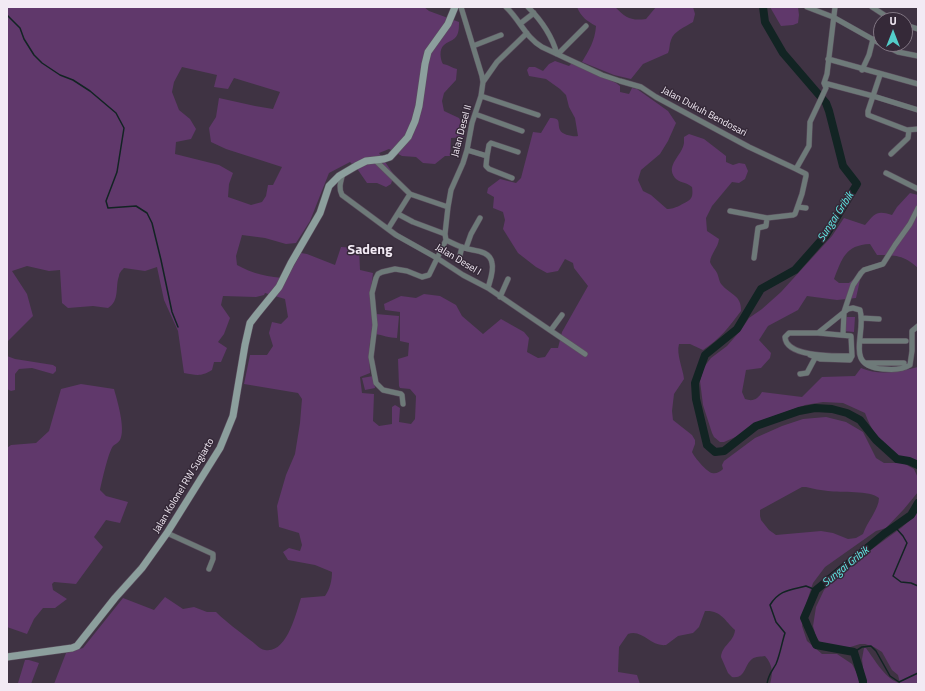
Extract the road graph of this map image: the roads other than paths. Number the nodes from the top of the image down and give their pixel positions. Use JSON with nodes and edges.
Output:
{"nodes":[{"id":1,"x":455,"y":7,"type":"edge"},
{"id":2,"x":461,"y":7,"type":"edge"},
{"id":3,"x":507,"y":7,"type":"edge"},
{"id":4,"x":528,"y":7,"type":"edge"},
{"id":5,"x":807,"y":7,"type":"edge"},
{"id":6,"x":834,"y":7,"type":"edge"},
{"id":7,"x":872,"y":7,"type":"edge"},
{"id":8,"x":879,"y":9,"type":"edge"},
{"id":9,"x":534,"y":13,"type":"junction"},
{"id":10,"x":833,"y":17,"type":"junction"},
{"id":11,"x":521,"y":23,"type":"junction"},
{"id":12,"x":586,"y":26,"type":"dead end"},
{"id":13,"x":527,"y":33,"type":"junction"},
{"id":14,"x":500,"y":35,"type":"dead end"},
{"id":15,"x":873,"y":39,"type":"joint"},
{"id":16,"x":473,"y":46,"type":"junction"},
{"id":17,"x":898,"y":52,"type":"edge"},
{"id":18,"x":558,"y":54,"type":"junction"},
{"id":19,"x":918,"y":56,"type":"edge"},
{"id":20,"x":828,"y":59,"type":"junction"},
{"id":21,"x":862,"y":70,"type":"junction"},
{"id":22,"x":880,"y":75,"type":"junction"},
{"id":23,"x":483,"y":82,"type":"junction"},
{"id":24,"x":918,"y":84,"type":"edge"},
{"id":25,"x":825,"y":86,"type":"junction"},
{"id":26,"x":481,"y":96,"type":"junction"},
{"id":27,"x":873,"y":96,"type":"junction"},
{"id":28,"x":918,"y":110,"type":"edge"},
{"id":29,"x":475,"y":114,"type":"junction"},
{"id":30,"x":538,"y":115,"type":"dead end"},
{"id":31,"x":918,"y":129,"type":"edge"},
{"id":32,"x":909,"y":130,"type":"junction"},
{"id":33,"x":522,"y":131,"type":"dead end"},
{"id":34,"x":467,"y":150,"type":"junction"},
{"id":35,"x":518,"y":152,"type":"dead end"},
{"id":36,"x":892,"y":154,"type":"dead end"},
{"id":37,"x":487,"y":156,"type":"junction"},
{"id":38,"x":375,"y":160,"type":"junction"},
{"id":39,"x":796,"y":169,"type":"junction"},
{"id":40,"x":344,"y":173,"type":"junction"},
{"id":41,"x":886,"y":173,"type":"dead end"},
{"id":42,"x":512,"y":178,"type":"dead end"},
{"id":43,"x":918,"y":189,"type":"edge"},
{"id":44,"x":410,"y":194,"type":"junction"},
{"id":45,"x":448,"y":207,"type":"junction"},
{"id":46,"x":798,"y":207,"type":"junction"},
{"id":47,"x":806,"y":208,"type":"dead end"},
{"id":48,"x":918,"y":208,"type":"edge"},
{"id":49,"x":730,"y":211,"type":"dead end"},
{"id":50,"x":398,"y":214,"type":"junction"},
{"id":51,"x":480,"y":218,"type":"dead end"},
{"id":52,"x":767,"y":218,"type":"junction"},
{"id":53,"x":388,"y":229,"type":"junction"},
{"id":54,"x":445,"y":234,"type":"junction"},
{"id":55,"x":446,"y":240,"type":"junction"},
{"id":56,"x":464,"y":248,"type":"junction"},
{"id":57,"x":438,"y":258,"type":"junction"},
{"id":58,"x":754,"y":258,"type":"dead end"},
{"id":59,"x":459,"y":259,"type":"dead end"},
{"id":60,"x":508,"y":279,"type":"dead end"},
{"id":61,"x":488,"y":288,"type":"junction"},
{"id":62,"x":500,"y":297,"type":"junction"},
{"id":63,"x":844,"y":312,"type":"junction"},
{"id":64,"x":562,"y":315,"type":"dead end"},
{"id":65,"x":861,"y":318,"type":"junction"},
{"id":66,"x":879,"y":319,"type":"dead end"},
{"id":67,"x":918,"y":326,"type":"edge"},
{"id":68,"x":551,"y":330,"type":"junction"},
{"id":69,"x":818,"y":333,"type":"junction"},
{"id":70,"x":843,"y":335,"type":"junction"},
{"id":71,"x":860,"y":341,"type":"junction"},
{"id":72,"x":906,"y":341,"type":"dead end"},
{"id":73,"x":915,"y":351,"type":"edge"},
{"id":74,"x":585,"y":354,"type":"dead end"},
{"id":75,"x":808,"y":354,"type":"junction"},
{"id":76,"x":852,"y":356,"type":"junction"},
{"id":77,"x":815,"y":358,"type":"junction"},
{"id":78,"x":863,"y":363,"type":"junction"},
{"id":79,"x":904,"y":363,"type":"dead end"},
{"id":80,"x":800,"y":374,"type":"dead end"},
{"id":81,"x":403,"y":404,"type":"dead end"},
{"id":82,"x":167,"y":533,"type":"junction"},
{"id":83,"x":209,"y":569,"type":"dead end"},
{"id":84,"x":7,"y":657,"type":"edge"}],
"edges":[{"from":1,"to":38,"type":"main road","name":"Jalan Kolonel RW Sugiarto"},
{"from":2,"to":16,"type":"street","name":"Jalan Desel II"},
{"from":3,"to":11,"type":"street","name":"Jalan Dukuh Bendosari"},
{"from":4,"to":9,"type":"street"},
{"from":5,"to":10,"type":"street"},
{"from":6,"to":10,"type":"street"},
{"from":7,"to":8,"type":"street"},
{"from":9,"to":11,"type":"street"},
{"from":9,"to":18,"type":"street"},
{"from":10,"to":15,"type":"street"},
{"from":10,"to":20,"type":"street"},
{"from":11,"to":13,"type":"street","name":"Jalan Dukuh Bendosari"},
{"from":12,"to":18,"type":"street"},
{"from":13,"to":18,"type":"street","name":"Jalan Dukuh Bendosari"},
{"from":13,"to":23,"type":"street"},
{"from":14,"to":16,"type":"street"},
{"from":15,"to":21,"type":"street"},
{"from":16,"to":23,"type":"street","name":"Jalan Desel II"},
{"from":17,"to":19,"type":"street"},
{"from":18,"to":39,"type":"street","name":"Jalan Dukuh Bendosari"},
{"from":20,"to":21,"type":"street"},
{"from":20,"to":25,"type":"street"},
{"from":21,"to":22,"type":"street"},
{"from":22,"to":24,"type":"street"},
{"from":22,"to":27,"type":"street"},
{"from":23,"to":26,"type":"street","name":"Jalan Desel II"},
{"from":25,"to":27,"type":"street"},
{"from":25,"to":39,"type":"street"},
{"from":26,"to":29,"type":"street","name":"Jalan Desel II"},
{"from":26,"to":30,"type":"street"},
{"from":27,"to":28,"type":"street"},
{"from":27,"to":32,"type":"street"},
{"from":29,"to":33,"type":"street"},
{"from":29,"to":34,"type":"street","name":"Jalan Desel II"},
{"from":31,"to":32,"type":"street"},
{"from":32,"to":36,"type":"street"},
{"from":34,"to":37,"type":"street"},
{"from":34,"to":45,"type":"street","name":"Jalan Desel II"},
{"from":35,"to":37,"type":"street"},
{"from":37,"to":42,"type":"street"},
{"from":38,"to":40,"type":"main road","name":"Jalan Kolonel RW Sugiarto"},
{"from":38,"to":44,"type":"street"},
{"from":39,"to":46,"type":"street"},
{"from":40,"to":53,"type":"street","name":"Jalan Desel I"},
{"from":40,"to":82,"type":"main road","name":"Jalan Kolonel RW Sugiarto"},
{"from":41,"to":43,"type":"street"},
{"from":44,"to":45,"type":"street"},
{"from":44,"to":50,"type":"street"},
{"from":45,"to":54,"type":"street","name":"Jalan Desel II"},
{"from":46,"to":47,"type":"street"},
{"from":46,"to":52,"type":"street"},
{"from":48,"to":63,"type":"street"},
{"from":49,"to":52,"type":"street"},
{"from":50,"to":53,"type":"street"},
{"from":50,"to":54,"type":"street"},
{"from":51,"to":56,"type":"street"},
{"from":52,"to":58,"type":"street"},
{"from":53,"to":57,"type":"street","name":"Jalan Desel I"},
{"from":54,"to":55,"type":"street","name":"Jalan Desel II"},
{"from":55,"to":56,"type":"street"},
{"from":55,"to":57,"type":"street"},
{"from":56,"to":59,"type":"street"},
{"from":56,"to":61,"type":"street"},
{"from":57,"to":61,"type":"street","name":"Jalan Desel I"},
{"from":57,"to":81,"type":"street"},
{"from":60,"to":62,"type":"street"},
{"from":61,"to":62,"type":"street","name":"Jalan Desel I"},
{"from":62,"to":68,"type":"street","name":"Jalan Desel I"},
{"from":63,"to":65,"type":"street"},
{"from":63,"to":69,"type":"street"},
{"from":63,"to":70,"type":"street"},
{"from":64,"to":68,"type":"street"},
{"from":65,"to":66,"type":"street"},
{"from":65,"to":71,"type":"street"},
{"from":67,"to":73,"type":"street"},
{"from":68,"to":74,"type":"street","name":"Jalan Desel I"},
{"from":69,"to":70,"type":"street"},
{"from":69,"to":75,"type":"street"},
{"from":70,"to":76,"type":"street"},
{"from":71,"to":72,"type":"street"},
{"from":71,"to":78,"type":"street"},
{"from":73,"to":78,"type":"street"},
{"from":75,"to":76,"type":"street"},
{"from":75,"to":77,"type":"street"},
{"from":76,"to":77,"type":"street"},
{"from":77,"to":80,"type":"street"},
{"from":78,"to":79,"type":"street"},
{"from":82,"to":83,"type":"street"},
{"from":82,"to":84,"type":"main road","name":"Jalan Kolonel RW Sugiarto"}]}
